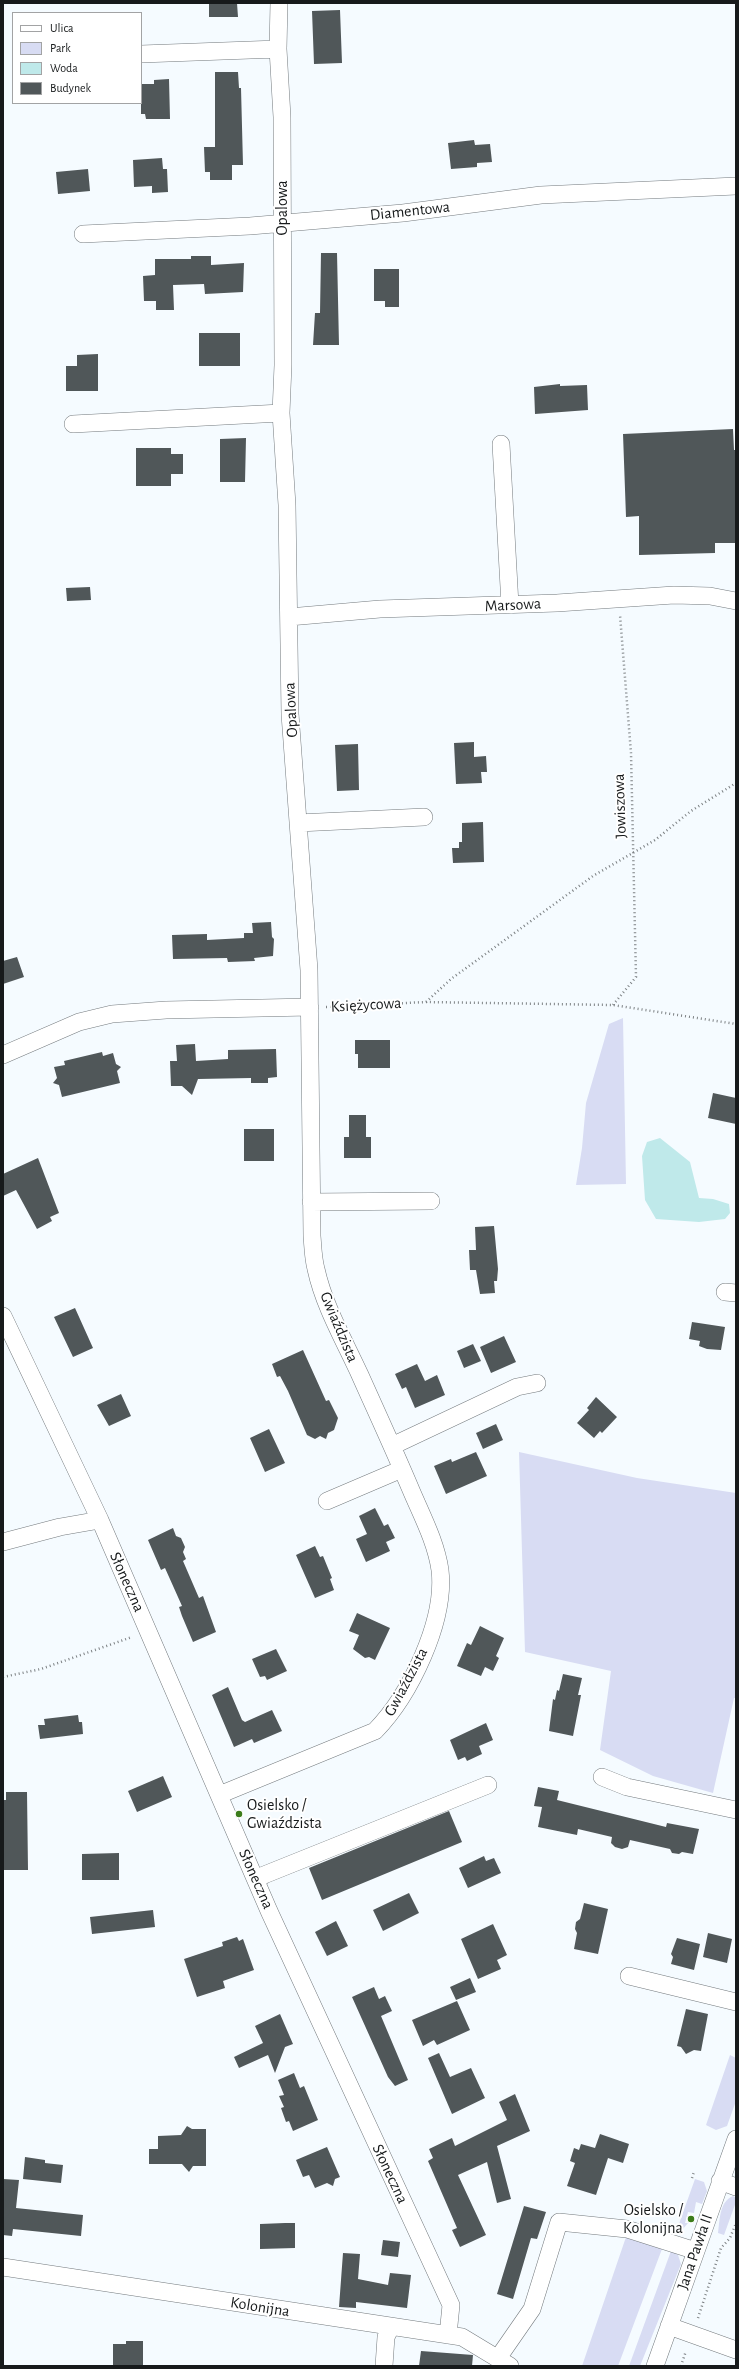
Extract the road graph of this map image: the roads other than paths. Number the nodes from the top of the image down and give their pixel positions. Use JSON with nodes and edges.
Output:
{"nodes":[{"id":1,"x":279,"y":3,"type":"edge"},
{"id":2,"x":278,"y":49,"type":"junction"},
{"id":3,"x":142,"y":54,"type":"edge"},
{"id":4,"x":736,"y":186,"type":"edge"},
{"id":5,"x":282,"y":223,"type":"junction"},
{"id":6,"x":84,"y":234,"type":"dead end"},
{"id":7,"x":281,"y":413,"type":"junction"},
{"id":8,"x":73,"y":424,"type":"dead end"},
{"id":9,"x":501,"y":444,"type":"dead end"},
{"id":10,"x":736,"y":601,"type":"edge"},
{"id":11,"x":510,"y":605,"type":"junction"},
{"id":12,"x":289,"y":617,"type":"junction"},
{"id":13,"x":424,"y":817,"type":"dead end"},
{"id":14,"x":298,"y":823,"type":"junction"},
{"id":15,"x":310,"y":1007,"type":"junction"},
{"id":16,"x":3,"y":1055,"type":"edge"},
{"id":17,"x":430,"y":1201,"type":"dead end"},
{"id":18,"x":311,"y":1202,"type":"junction"},
{"id":19,"x":3,"y":1316,"type":"edge"},
{"id":20,"x":538,"y":1383,"type":"dead end"},
{"id":21,"x":392,"y":1446,"type":"junction"},
{"id":22,"x":402,"y":1469,"type":"junction"},
{"id":23,"x":327,"y":1501,"type":"dead end"},
{"id":24,"x":100,"y":1520,"type":"junction"},
{"id":25,"x":3,"y":1542,"type":"edge"},
{"id":26,"x":602,"y":1778,"type":"dead end"},
{"id":27,"x":488,"y":1785,"type":"dead end"},
{"id":28,"x":219,"y":1795,"type":"junction"},
{"id":29,"x":736,"y":1810,"type":"edge"},
{"id":30,"x":256,"y":1880,"type":"junction"},
{"id":31,"x":629,"y":1976,"type":"dead end"},
{"id":32,"x":736,"y":2002,"type":"edge"},
{"id":33,"x":736,"y":2139,"type":"edge"},
{"id":34,"x":728,"y":2184,"type":"edge"},
{"id":35,"x":696,"y":2251,"type":"junction"},
{"id":36,"x":3,"y":2267,"type":"edge"},
{"id":37,"x":391,"y":2326,"type":"junction"},
{"id":38,"x":669,"y":2326,"type":"junction"},
{"id":39,"x":448,"y":2335,"type":"junction"},
{"id":40,"x":736,"y":2350,"type":"edge"},
{"id":41,"x":504,"y":2362,"type":"edge"},
{"id":42,"x":384,"y":2366,"type":"edge"},
{"id":43,"x":655,"y":2366,"type":"edge"}],
"edges":[{"from":1,"to":2,"type":"street","name":"Opalowa"},
{"from":2,"to":3,"type":"street"},
{"from":2,"to":5,"type":"street","name":"Opalowa"},
{"from":4,"to":5,"type":"street","name":"Diamentowa"},
{"from":5,"to":6,"type":"street","name":"Diamentowa"},
{"from":5,"to":7,"type":"street","name":"Opalowa"},
{"from":7,"to":8,"type":"street"},
{"from":7,"to":12,"type":"street","name":"Opalowa"},
{"from":9,"to":11,"type":"street"},
{"from":10,"to":11,"type":"street","name":"Marsowa"},
{"from":11,"to":12,"type":"street","name":"Marsowa"},
{"from":12,"to":14,"type":"street","name":"Opalowa"},
{"from":13,"to":14,"type":"street"},
{"from":14,"to":15,"type":"street","name":"Opalowa"},
{"from":15,"to":16,"type":"street","name":"Księżycowa"},
{"from":15,"to":18,"type":"street","name":"Gwiaździsta"},
{"from":17,"to":18,"type":"street"},
{"from":18,"to":21,"type":"street","name":"Gwiaździsta"},
{"from":19,"to":24,"type":"street","name":"Słoneczna"},
{"from":20,"to":21,"type":"street"},
{"from":21,"to":22,"type":"street","name":"Gwiaździsta"},
{"from":22,"to":23,"type":"street"},
{"from":22,"to":28,"type":"street","name":"Gwiaździsta"},
{"from":24,"to":25,"type":"street"},
{"from":24,"to":28,"type":"street","name":"Słoneczna"},
{"from":26,"to":29,"type":"street"},
{"from":27,"to":30,"type":"street"},
{"from":28,"to":30,"type":"street","name":"Słoneczna"},
{"from":30,"to":39,"type":"street","name":"Słoneczna"},
{"from":31,"to":32,"type":"street"},
{"from":33,"to":34,"type":"street","name":"Jana Pawła II"},
{"from":34,"to":35,"type":"street","name":"Jana Pawła II"},
{"from":35,"to":38,"type":"street","name":"Jana Pawła II"},
{"from":35,"to":41,"type":"street"},
{"from":36,"to":37,"type":"street","name":"Kolonijna"},
{"from":37,"to":39,"type":"street","name":"Kolonijna"},
{"from":37,"to":42,"type":"street"},
{"from":38,"to":40,"type":"street"},
{"from":38,"to":43,"type":"street","name":"Jana Pawła II"},
{"from":39,"to":41,"type":"street","name":"Kolonijna"}]}
